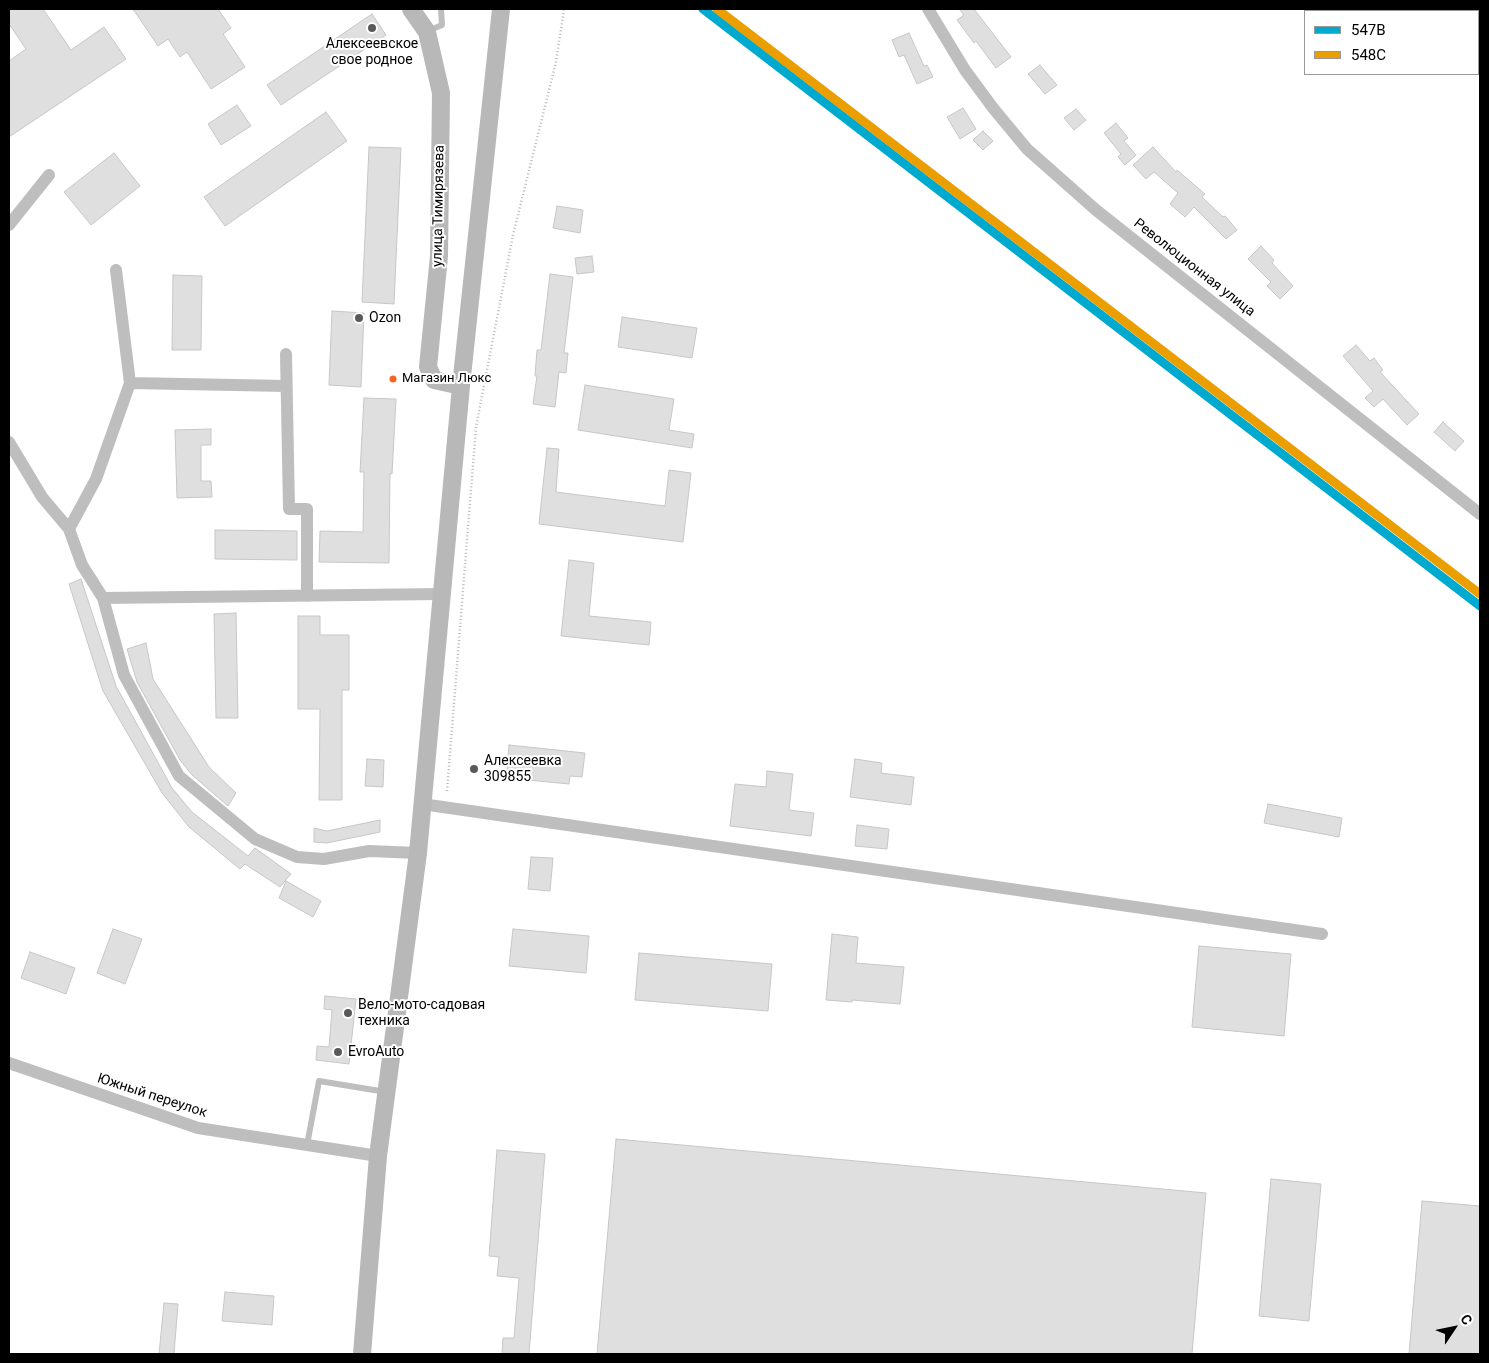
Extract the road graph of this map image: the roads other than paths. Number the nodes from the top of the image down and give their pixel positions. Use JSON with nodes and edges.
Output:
{"nodes":[{"id":1,"x":411,"y":9,"type":"edge"},
{"id":2,"x":442,"y":9,"type":"edge"},
{"id":3,"x":500,"y":9,"type":"edge"},
{"id":4,"x":928,"y":9,"type":"edge"},
{"id":5,"x":427,"y":32,"type":"junction"},
{"id":6,"x":49,"y":175,"type":"dead end"},
{"id":7,"x":9,"y":225,"type":"edge"},
{"id":8,"x":116,"y":270,"type":"dead end"},
{"id":9,"x":286,"y":354,"type":"dead end"},
{"id":10,"x":130,"y":383,"type":"junction"},
{"id":11,"x":286,"y":386,"type":"junction"},
{"id":12,"x":461,"y":386,"type":"junction"},
{"id":13,"x":9,"y":442,"type":"edge"},
{"id":14,"x":1480,"y":514,"type":"edge"},
{"id":15,"x":69,"y":529,"type":"junction"},
{"id":16,"x":441,"y":594,"type":"junction"},
{"id":17,"x":307,"y":596,"type":"junction"},
{"id":18,"x":103,"y":598,"type":"junction"},
{"id":19,"x":422,"y":804,"type":"junction"},
{"id":20,"x":418,"y":853,"type":"junction"},
{"id":21,"x":1322,"y":934,"type":"dead end"},
{"id":22,"x":9,"y":1063,"type":"edge"},
{"id":23,"x":386,"y":1092,"type":"junction"},
{"id":24,"x":308,"y":1145,"type":"junction"},
{"id":25,"x":378,"y":1156,"type":"junction"},
{"id":26,"x":362,"y":1354,"type":"edge"}],
"edges":[{"from":1,"to":5,"type":"main road","name":"улица Тимирязева"},
{"from":2,"to":5,"type":"lane"},
{"from":3,"to":12,"type":"main road"},
{"from":4,"to":14,"type":"street","name":"Революционная улица"},
{"from":5,"to":12,"type":"main road","name":"улица Тимирязева"},
{"from":6,"to":7,"type":"street"},
{"from":8,"to":10,"type":"street"},
{"from":9,"to":11,"type":"street"},
{"from":10,"to":11,"type":"street"},
{"from":10,"to":15,"type":"street"},
{"from":11,"to":17,"type":"street"},
{"from":12,"to":16,"type":"main road"},
{"from":13,"to":15,"type":"street"},
{"from":15,"to":18,"type":"street"},
{"from":16,"to":17,"type":"street"},
{"from":16,"to":19,"type":"main road"},
{"from":17,"to":18,"type":"street"},
{"from":18,"to":20,"type":"street"},
{"from":19,"to":20,"type":"main road"},
{"from":19,"to":21,"type":"street"},
{"from":20,"to":23,"type":"main road"},
{"from":22,"to":24,"type":"street","name":"Южный переулок"},
{"from":23,"to":24,"type":"lane"},
{"from":23,"to":25,"type":"main road"},
{"from":24,"to":25,"type":"street","name":"Южный переулок"},
{"from":25,"to":26,"type":"main road"}]}
